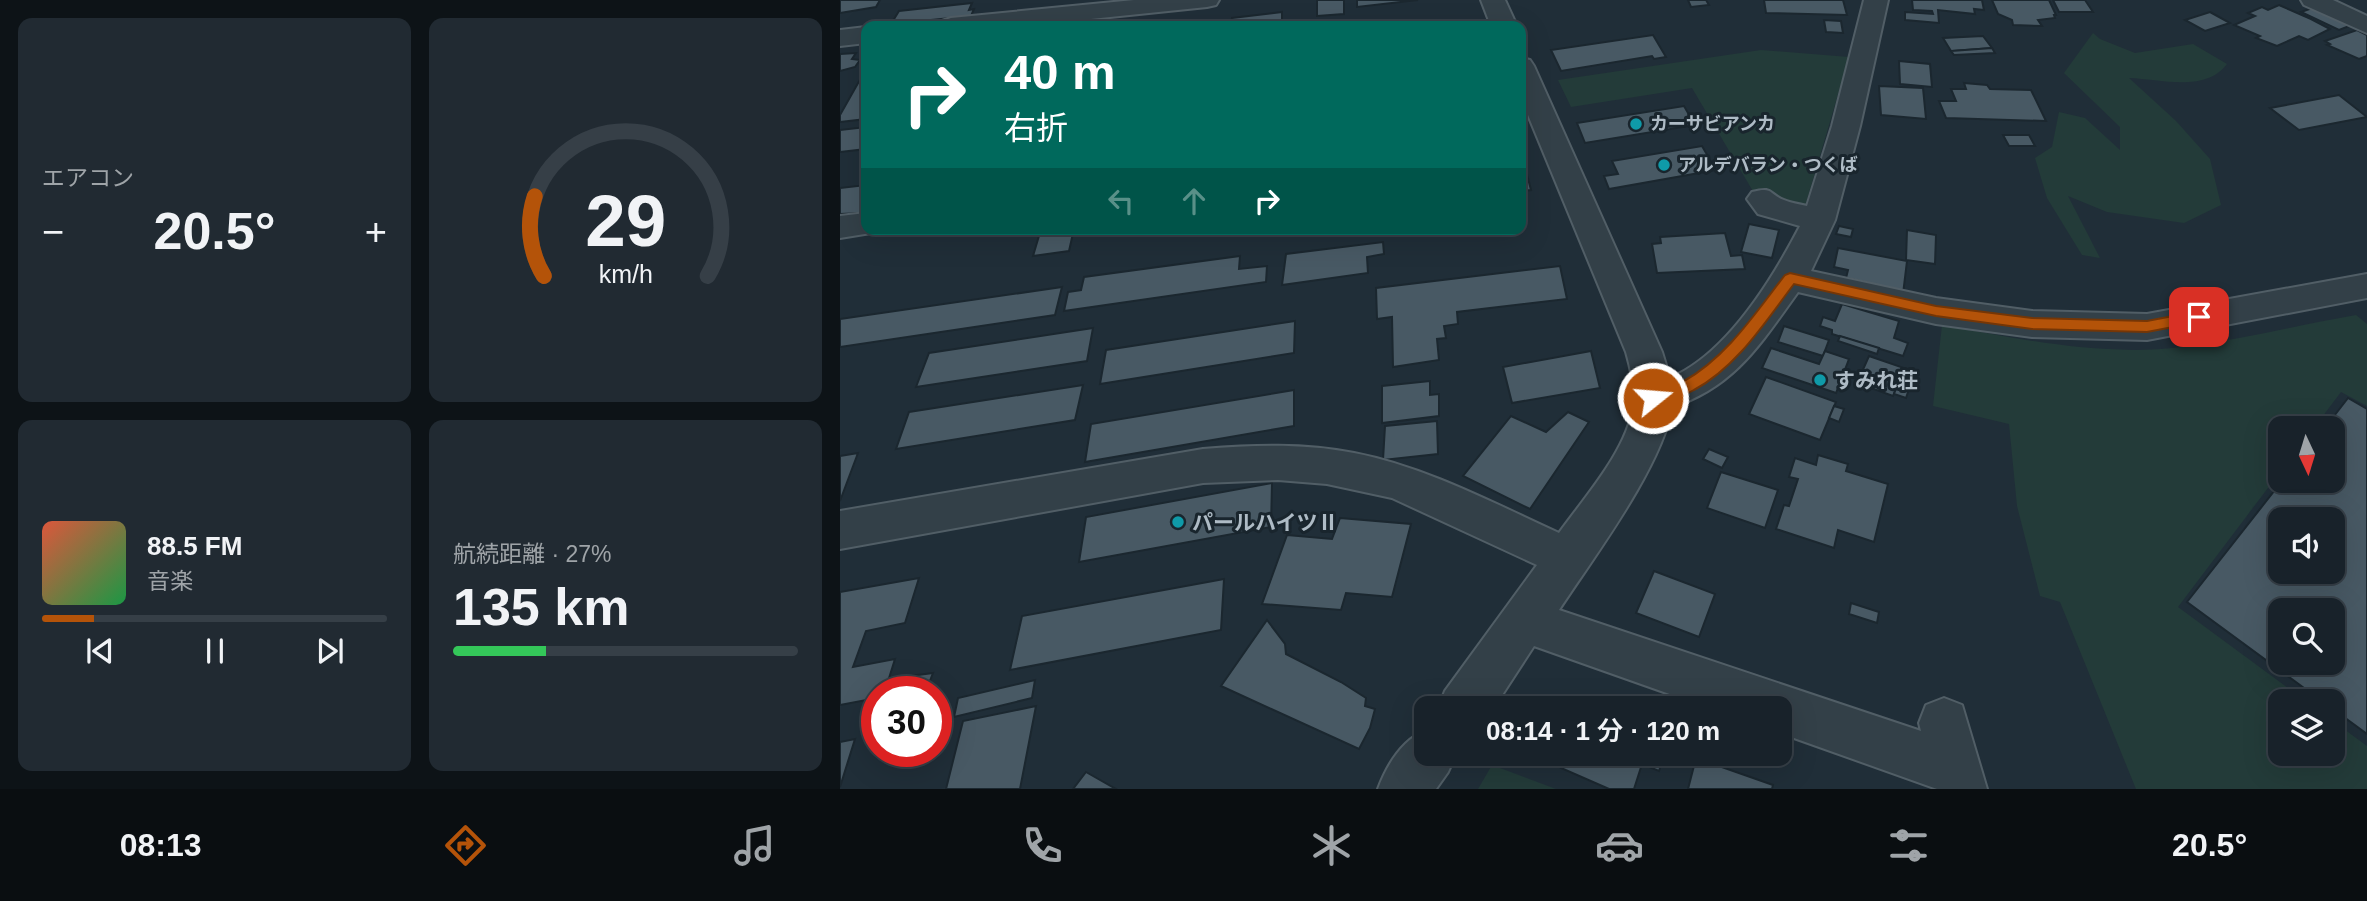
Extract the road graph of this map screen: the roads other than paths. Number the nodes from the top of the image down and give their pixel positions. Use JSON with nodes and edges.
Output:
{"nodes":[{"id":1,"x":1207,"y":0,"type":"edge"},
{"id":2,"x":1493,"y":0,"type":"edge"},
{"id":3,"x":1876,"y":0,"type":"edge"},
{"id":4,"x":2313,"y":0,"type":"edge"},
{"id":5,"x":1000,"y":21,"type":"edge"},
{"id":6,"x":1502,"y":21,"type":"edge"},
{"id":7,"x":2367,"y":25,"type":"edge"},
{"id":8,"x":861,"y":36,"type":"edge"},
{"id":9,"x":840,"y":38,"type":"edge"},
{"id":10,"x":1526,"y":91,"type":"edge"},
{"id":11,"x":1535,"y":137,"type":"edge"},
{"id":12,"x":1763,"y":199,"type":"dead end"},
{"id":13,"x":1819,"y":220,"type":"junction"},
{"id":14,"x":861,"y":225,"type":"edge"},
{"id":15,"x":840,"y":227,"type":"edge"},
{"id":16,"x":1790,"y":278,"type":"junction"},
{"id":17,"x":2367,"y":286,"type":"edge"},
{"id":18,"x":1653,"y":398,"type":"junction"},
{"id":19,"x":840,"y":530,"type":"edge"},
{"id":20,"x":1568,"y":558,"type":"junction"},
{"id":21,"x":1526,"y":621,"type":"junction"},
{"id":22,"x":1472,"y":696,"type":"edge"},
{"id":23,"x":1954,"y":760,"type":"edge"},
{"id":24,"x":1421,"y":766,"type":"edge"},
{"id":25,"x":1404,"y":789,"type":"edge"}],
"edges":[{"from":1,"to":5,"type":"street"},
{"from":2,"to":6,"type":"street"},
{"from":3,"to":13,"type":"street"},
{"from":4,"to":7,"type":"street"},
{"from":8,"to":9,"type":"street"},
{"from":10,"to":11,"type":"street"},
{"from":11,"to":18,"type":"street"},
{"from":12,"to":13,"type":"street"},
{"from":13,"to":16,"type":"street"},
{"from":14,"to":15,"type":"street"},
{"from":16,"to":17,"type":"street"},
{"from":16,"to":18,"type":"street"},
{"from":18,"to":20,"type":"street"},
{"from":19,"to":20,"type":"street"},
{"from":20,"to":21,"type":"street"},
{"from":21,"to":22,"type":"street"},
{"from":21,"to":23,"type":"street"},
{"from":24,"to":25,"type":"street"}]}
